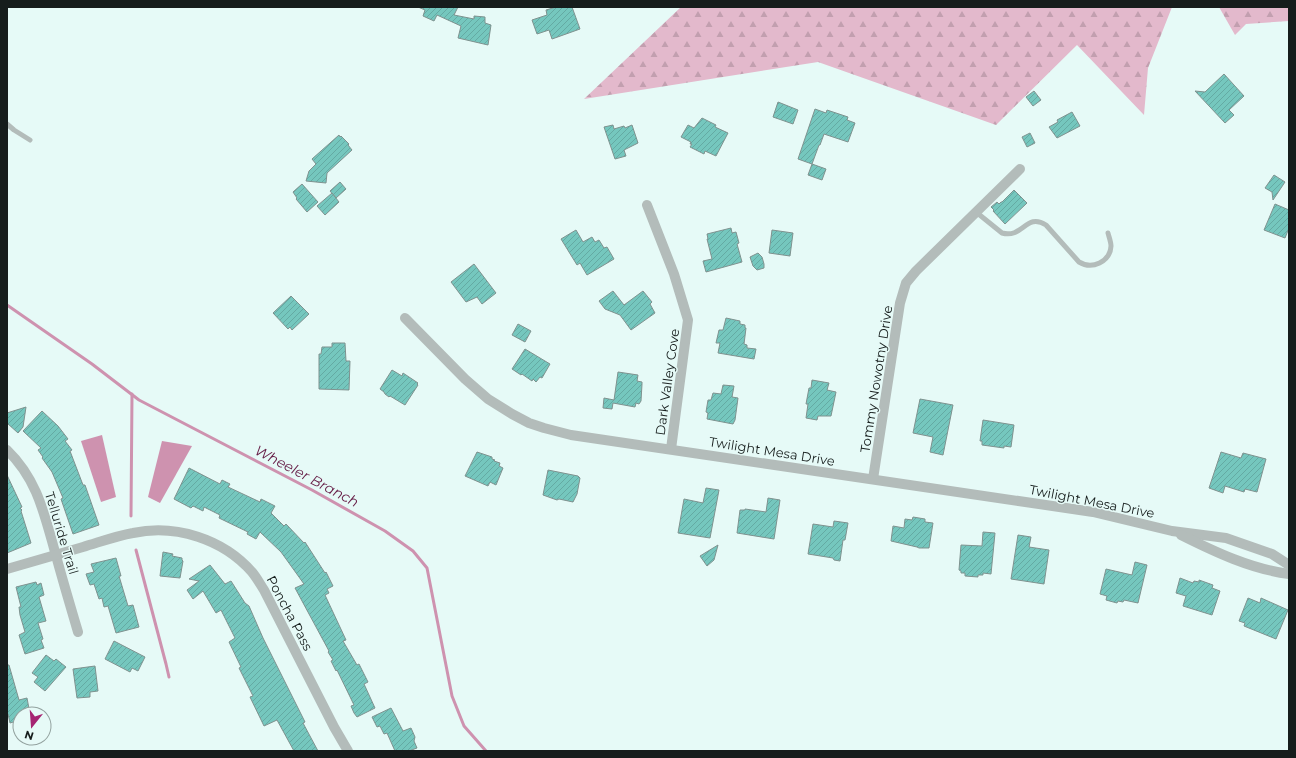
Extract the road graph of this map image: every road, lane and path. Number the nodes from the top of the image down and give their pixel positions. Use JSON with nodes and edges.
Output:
{"nodes":[{"id":1,"x":7,"y":124,"type":"edge"},
{"id":2,"x":30,"y":140,"type":"dead end"},
{"id":3,"x":1020,"y":169,"type":"dead end"},
{"id":4,"x":647,"y":205,"type":"dead end"},
{"id":5,"x":976,"y":212,"type":"junction"},
{"id":6,"x":1108,"y":233,"type":"dead end"},
{"id":7,"x":405,"y":318,"type":"dead end"},
{"id":8,"x":671,"y":449,"type":"junction"},
{"id":9,"x":7,"y":450,"type":"edge"},
{"id":10,"x":873,"y":479,"type":"junction"},
{"id":11,"x":1172,"y":530,"type":"junction"},
{"id":12,"x":56,"y":555,"type":"junction"},
{"id":13,"x":1289,"y":565,"type":"edge"},
{"id":14,"x":7,"y":569,"type":"edge"},
{"id":15,"x":1289,"y":574,"type":"edge"},
{"id":16,"x":78,"y":632,"type":"dead end"},
{"id":17,"x":348,"y":751,"type":"edge"}],
"edges":[{"from":1,"to":2,"type":"lane"},
{"from":3,"to":5,"type":"street"},
{"from":4,"to":8,"type":"street","name":"Dark Valley Cove"},
{"from":5,"to":6,"type":"lane"},
{"from":5,"to":10,"type":"street","name":"Tommy Nowotny Drive"},
{"from":7,"to":8,"type":"street","name":"Twilight Mesa Drive"},
{"from":8,"to":10,"type":"street","name":"Twilight Mesa Drive"},
{"from":9,"to":12,"type":"street","name":"Telluride Trail"},
{"from":10,"to":11,"type":"street","name":"Twilight Mesa Drive"},
{"from":11,"to":13,"type":"street","name":"Twilight Mesa Drive"},
{"from":11,"to":15,"type":"street","name":"Twilight Mesa Drive"},
{"from":12,"to":14,"type":"street","name":"Poncha Pass"},
{"from":12,"to":16,"type":"street","name":"Telluride Trail"},
{"from":12,"to":17,"type":"street","name":"Poncha Pass"}]}
